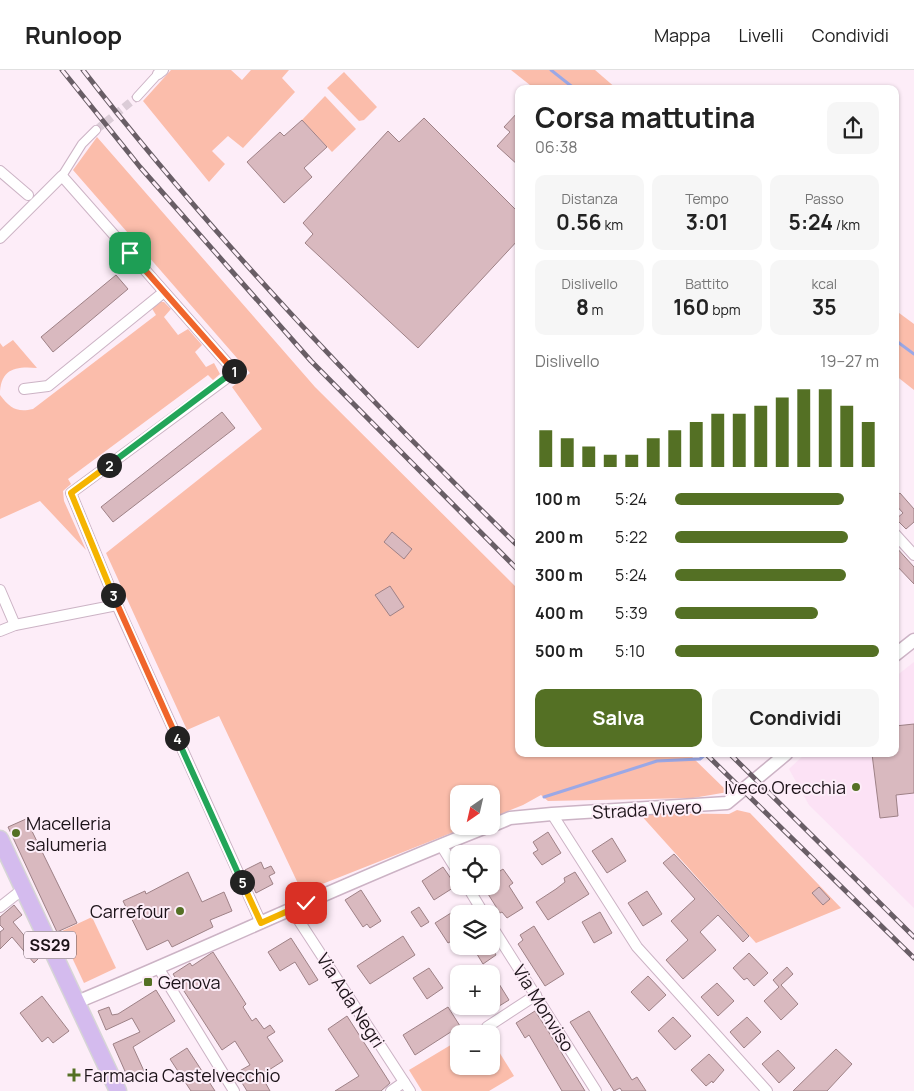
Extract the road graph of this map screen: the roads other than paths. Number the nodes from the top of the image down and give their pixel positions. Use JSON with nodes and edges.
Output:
{"nodes":[{"id":1,"x":160,"y":72,"type":"edge"},
{"id":2,"x":138,"y":97,"type":"tunnel mouth"},
{"id":3,"x":96,"y":130,"type":"tunnel mouth"},
{"id":4,"x":0,"y":171,"type":"edge"},
{"id":5,"x":62,"y":176,"type":"junction"},
{"id":6,"x":28,"y":196,"type":"dead end"},
{"id":7,"x":0,"y":238,"type":"edge"},
{"id":8,"x":164,"y":292,"type":"junction"},
{"id":9,"x":24,"y":389,"type":"dead end"},
{"id":10,"x":899,"y":538,"type":"edge"},
{"id":11,"x":914,"y":555,"type":"edge"},
{"id":12,"x":0,"y":590,"type":"edge"},
{"id":13,"x":117,"y":605,"type":"junction"},
{"id":14,"x":15,"y":624,"type":"junction"},
{"id":15,"x":0,"y":631,"type":"edge"},
{"id":16,"x":914,"y":640,"type":"edge"},
{"id":17,"x":899,"y":652,"type":"edge"},
{"id":18,"x":782,"y":757,"type":"edge"},
{"id":19,"x":552,"y":814,"type":"junction"},
{"id":20,"x":500,"y":822,"type":"edge"},
{"id":21,"x":467,"y":835,"type":"edge"},
{"id":22,"x":0,"y":839,"type":"edge"},
{"id":23,"x":441,"y":845,"type":"junction"},
{"id":24,"x":450,"y":860,"type":"edge"},
{"id":25,"x":23,"y":889,"type":"junction"},
{"id":26,"x":0,"y":907,"type":"edge"},
{"id":27,"x":292,"y":910,"type":"junction"},
{"id":28,"x":261,"y":923,"type":"junction"},
{"id":29,"x":500,"y":939,"type":"edge"},
{"id":30,"x":158,"y":969,"type":"junction"},
{"id":31,"x":536,"y":995,"type":"junction"},
{"id":32,"x":77,"y":1002,"type":"junction"},
{"id":33,"x":490,"y":1025,"type":"edge"},
{"id":34,"x":407,"y":1087,"type":"edge"},
{"id":35,"x":118,"y":1091,"type":"edge"},
{"id":36,"x":234,"y":1091,"type":"edge"},
{"id":37,"x":391,"y":1091,"type":"edge"},
{"id":38,"x":596,"y":1091,"type":"edge"},
{"id":39,"x":767,"y":1091,"type":"edge"}],
"edges":[{"from":1,"to":2,"type":"street"},
{"from":3,"to":5,"type":"street"},
{"from":4,"to":6,"type":"street"},
{"from":5,"to":7,"type":"street"},
{"from":5,"to":8,"type":"street"},
{"from":8,"to":9,"type":"street"},
{"from":8,"to":13,"type":"street"},
{"from":10,"to":11,"type":"street"},
{"from":12,"to":14,"type":"street"},
{"from":13,"to":14,"type":"street"},
{"from":13,"to":28,"type":"street"},
{"from":14,"to":15,"type":"street"},
{"from":16,"to":17,"type":"street"},
{"from":18,"to":19,"type":"street","name":"Strada Vivero"},
{"from":19,"to":20,"type":"street","name":"Strada Vivero"},
{"from":19,"to":39,"type":"street"},
{"from":21,"to":23,"type":"street","name":"Strada Vivero"},
{"from":22,"to":25,"type":"main road","number":"SS29"},
{"from":23,"to":24,"type":"street"},
{"from":23,"to":27,"type":"street","name":"Strada Vivero"},
{"from":25,"to":26,"type":"street"},
{"from":25,"to":32,"type":"main road","number":"SS29"},
{"from":27,"to":28,"type":"street","name":"Strada Vivero"},
{"from":27,"to":34,"type":"street","name":"Via Ada Negri"},
{"from":28,"to":30,"type":"street","name":"Strada Vivero"},
{"from":29,"to":31,"type":"street","name":"Via Monviso"},
{"from":30,"to":32,"type":"street","name":"Strada Vivero"},
{"from":30,"to":36,"type":"street"},
{"from":31,"to":33,"type":"street"},
{"from":31,"to":38,"type":"street","name":"Via Monviso"},
{"from":32,"to":35,"type":"main road","number":"SS29"},
{"from":34,"to":37,"type":"street"}]}
